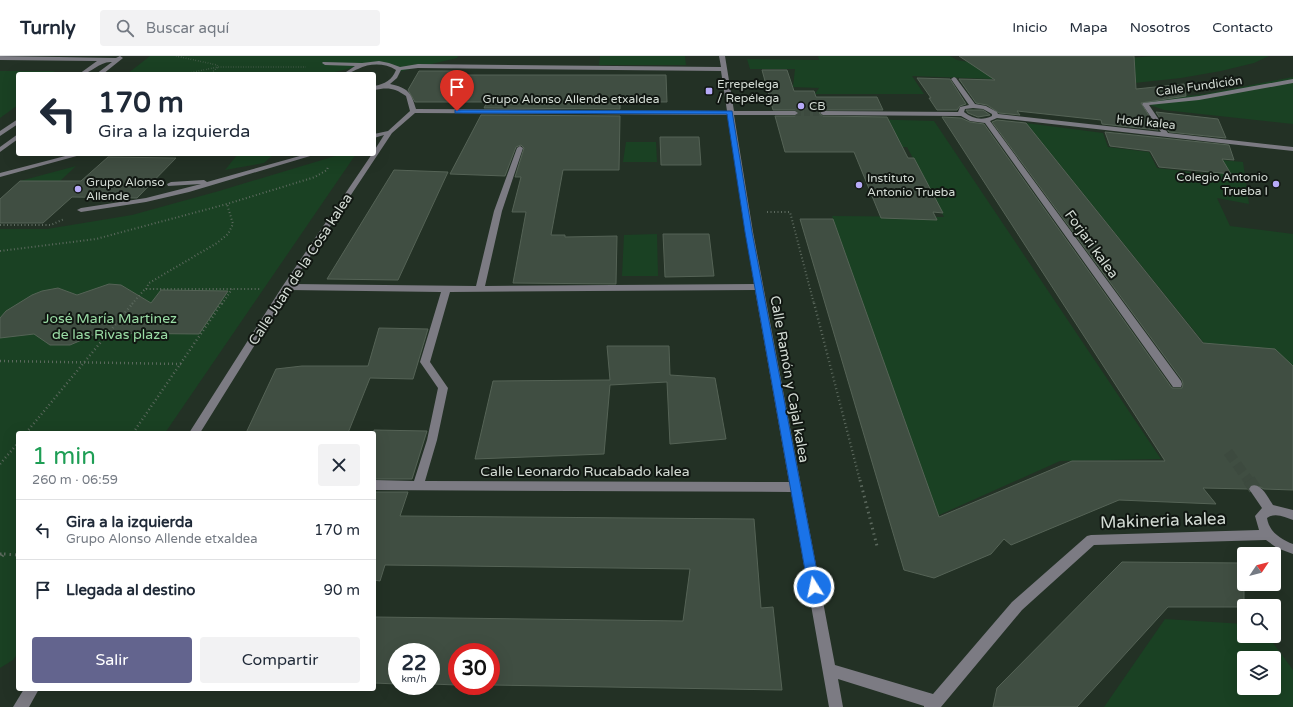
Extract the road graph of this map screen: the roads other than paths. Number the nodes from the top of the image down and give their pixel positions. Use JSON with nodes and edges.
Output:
{"nodes":[{"id":1,"x":722,"y":56,"type":"edge"},
{"id":2,"x":0,"y":58,"type":"edge"},
{"id":3,"x":106,"y":58,"type":"edge"},
{"id":4,"x":121,"y":58,"type":"edge"},
{"id":5,"x":325,"y":63,"type":"dead end"},
{"id":6,"x":364,"y":65,"type":"junction"},
{"id":7,"x":723,"y":68,"type":"junction"},
{"id":8,"x":399,"y":69,"type":"junction"},
{"id":9,"x":85,"y":72,"type":"edge"},
{"id":10,"x":102,"y":72,"type":"edge"},
{"id":11,"x":348,"y":72,"type":"edge"},
{"id":12,"x":954,"y":79,"type":"dead end"},
{"id":13,"x":1293,"y":81,"type":"edge"},
{"id":14,"x":386,"y":85,"type":"junction"},
{"id":15,"x":376,"y":88,"type":"edge"},
{"id":16,"x":973,"y":106,"type":"junction"},
{"id":17,"x":412,"y":111,"type":"junction"},
{"id":18,"x":730,"y":113,"type":"junction"},
{"id":19,"x":795,"y":113,"type":"tunnel mouth"},
{"id":20,"x":823,"y":113,"type":"tunnel mouth"},
{"id":21,"x":962,"y":114,"type":"junction"},
{"id":22,"x":996,"y":116,"type":"junction"},
{"id":23,"x":986,"y":120,"type":"junction"},
{"id":24,"x":16,"y":122,"type":"edge"},
{"id":25,"x":390,"y":132,"type":"junction"},
{"id":26,"x":0,"y":134,"type":"edge"},
{"id":27,"x":1166,"y":135,"type":"junction"},
{"id":28,"x":376,"y":136,"type":"edge"},
{"id":29,"x":16,"y":138,"type":"edge"},
{"id":30,"x":520,"y":148,"type":"dead end"},
{"id":31,"x":1293,"y":149,"type":"edge"},
{"id":32,"x":0,"y":150,"type":"edge"},
{"id":33,"x":376,"y":153,"type":"edge"},
{"id":34,"x":74,"y":156,"type":"edge"},
{"id":35,"x":307,"y":156,"type":"edge"},
{"id":36,"x":374,"y":156,"type":"edge"},
{"id":37,"x":0,"y":175,"type":"edge"},
{"id":38,"x":226,"y":180,"type":"junction"},
{"id":39,"x":171,"y":184,"type":"dead end"},
{"id":40,"x":81,"y":210,"type":"road end"},
{"id":41,"x":286,"y":287,"type":"junction"},
{"id":42,"x":760,"y":287,"type":"junction"},
{"id":43,"x":480,"y":288,"type":"junction"},
{"id":44,"x":446,"y":289,"type":"junction"},
{"id":45,"x":1177,"y":384,"type":"dead end"},
{"id":46,"x":195,"y":431,"type":"edge"},
{"id":47,"x":376,"y":485,"type":"edge"},
{"id":48,"x":418,"y":485,"type":"junction"},
{"id":49,"x":795,"y":486,"type":"junction"},
{"id":50,"x":1255,"y":489,"type":"tunnel mouth"},
{"id":51,"x":1270,"y":510,"type":"junction"},
{"id":52,"x":1293,"y":515,"type":"edge"},
{"id":53,"x":1268,"y":535,"type":"junction"},
{"id":54,"x":1293,"y":549,"type":"edge"},
{"id":55,"x":830,"y":670,"type":"junction"},
{"id":56,"x":31,"y":691,"type":"edge"},
{"id":57,"x":933,"y":704,"type":"edge"},
{"id":58,"x":20,"y":707,"type":"edge"},
{"id":59,"x":836,"y":707,"type":"edge"}],
"edges":[{"from":1,"to":7,"type":"street","name":"Calle Ramón y Cajal kalea"},
{"from":2,"to":3,"type":"street"},
{"from":3,"to":4,"type":"street"},
{"from":3,"to":9,"type":"street"},
{"from":4,"to":10,"type":"street"},
{"from":5,"to":6,"type":"street"},
{"from":6,"to":8,"type":"street"},
{"from":6,"to":11,"type":"street"},
{"from":7,"to":8,"type":"street"},
{"from":7,"to":18,"type":"street","name":"Calle Ramón y Cajal kalea"},
{"from":8,"to":14,"type":"street"},
{"from":12,"to":16,"type":"street"},
{"from":13,"to":27,"type":"street","name":"Calle Fundición"},
{"from":14,"to":15,"type":"street"},
{"from":14,"to":17,"type":"street"},
{"from":16,"to":21,"type":"street"},
{"from":16,"to":22,"type":"street"},
{"from":17,"to":18,"type":"street","name":"Grupo Alonso Allende etxaldea"},
{"from":17,"to":25,"type":"street","name":"Calle Juan de la Cosa kalea"},
{"from":18,"to":19,"type":"street"},
{"from":18,"to":42,"type":"street","name":"Calle Ramón y Cajal kalea"},
{"from":20,"to":21,"type":"street"},
{"from":21,"to":23,"type":"street"},
{"from":22,"to":23,"type":"street"},
{"from":22,"to":27,"type":"street","name":"Hodi kalea"},
{"from":23,"to":45,"type":"street","name":"Forjari kalea"},
{"from":24,"to":26,"type":"street"},
{"from":25,"to":28,"type":"street"},
{"from":25,"to":33,"type":"street","name":"Calle Juan de la Cosa kalea"},
{"from":27,"to":31,"type":"street","name":"Hodi kalea"},
{"from":29,"to":32,"type":"street"},
{"from":30,"to":43,"type":"street"},
{"from":34,"to":37,"type":"street"},
{"from":35,"to":38,"type":"street"},
{"from":36,"to":41,"type":"street","name":"Calle Juan de la Cosa kalea"},
{"from":38,"to":39,"type":"street"},
{"from":38,"to":40,"type":"street"},
{"from":41,"to":44,"type":"street"},
{"from":41,"to":46,"type":"street","name":"Calle Juan de la Cosa kalea"},
{"from":42,"to":43,"type":"street"},
{"from":42,"to":49,"type":"street","name":"Calle Ramón y Cajal kalea"},
{"from":43,"to":44,"type":"street"},
{"from":44,"to":48,"type":"street"},
{"from":47,"to":48,"type":"street","name":"Calle Leonardo Rucabado kalea"},
{"from":48,"to":49,"type":"street","name":"Calle Leonardo Rucabado kalea"},
{"from":49,"to":55,"type":"street","name":"Calle Ramón y Cajal kalea"},
{"from":50,"to":51,"type":"street"},
{"from":51,"to":52,"type":"street"},
{"from":51,"to":53,"type":"street"},
{"from":53,"to":54,"type":"street"},
{"from":53,"to":57,"type":"street","name":"Makineria kalea"},
{"from":55,"to":57,"type":"street","name":"Makineria kalea"},
{"from":55,"to":59,"type":"street","name":"Calle Ramón y Cajal kalea"},
{"from":56,"to":58,"type":"street"}]}
